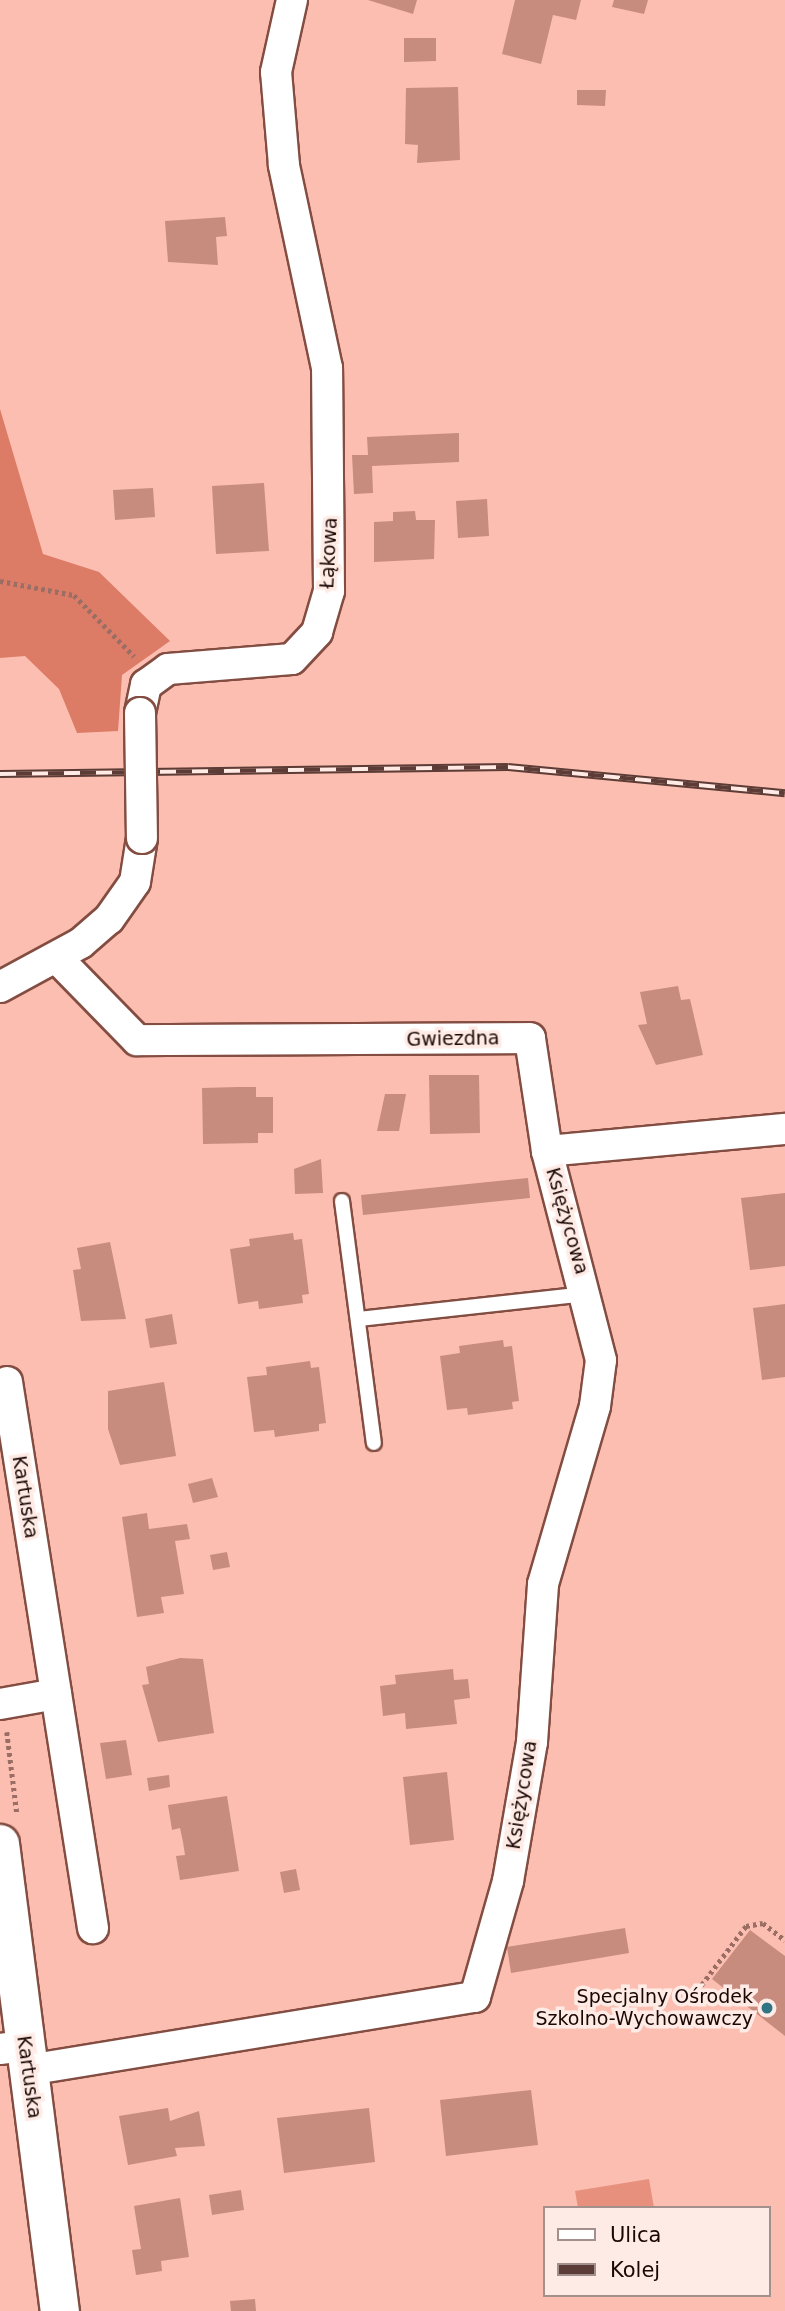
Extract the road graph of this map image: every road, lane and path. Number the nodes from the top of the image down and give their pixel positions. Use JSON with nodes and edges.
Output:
{"nodes":[{"id":1,"x":292,"y":0,"type":"edge"},
{"id":2,"x":0,"y":581,"type":"edge"},
{"id":3,"x":154,"y":677,"type":"junction"},
{"id":4,"x":57,"y":958,"type":"junction"},
{"id":5,"x":0,"y":987,"type":"edge"},
{"id":6,"x":785,"y":1129,"type":"edge"},
{"id":7,"x":547,"y":1151,"type":"junction"},
{"id":8,"x":342,"y":1201,"type":"dead end"},
{"id":9,"x":587,"y":1294,"type":"junction"},
{"id":10,"x":359,"y":1319,"type":"junction"},
{"id":11,"x":7,"y":1382,"type":"dead end"},
{"id":12,"x":373,"y":1443,"type":"dead end"},
{"id":13,"x":56,"y":1695,"type":"junction"},
{"id":14,"x":0,"y":1704,"type":"edge"},
{"id":15,"x":0,"y":1844,"type":"edge"},
{"id":16,"x":93,"y":1928,"type":"dead end"},
{"id":17,"x":785,"y":1940,"type":"edge"},
{"id":18,"x":693,"y":1996,"type":"dead end"},
{"id":19,"x":18,"y":2055,"type":"edge"},
{"id":20,"x":60,"y":2311,"type":"edge"}],
"edges":[{"from":1,"to":3,"type":"street","name":"Łąkowa"},
{"from":2,"to":3,"type":"path"},
{"from":3,"to":4,"type":"street","bridge":true},
{"from":4,"to":5,"type":"street"},
{"from":4,"to":7,"type":"street","name":"Gwiezdna"},
{"from":6,"to":7,"type":"street"},
{"from":7,"to":9,"type":"street","name":"Księżycowa"},
{"from":8,"to":10,"type":"lane"},
{"from":9,"to":10,"type":"lane"},
{"from":9,"to":19,"type":"street","name":"Księżycowa"},
{"from":10,"to":12,"type":"lane"},
{"from":11,"to":13,"type":"street","name":"Kartuska"},
{"from":13,"to":14,"type":"street"},
{"from":13,"to":16,"type":"street","name":"Kartuska"},
{"from":15,"to":19,"type":"main road","name":"Kartuska"},
{"from":17,"to":18,"type":"path"},
{"from":19,"to":20,"type":"main road","name":"Kartuska"}]}
